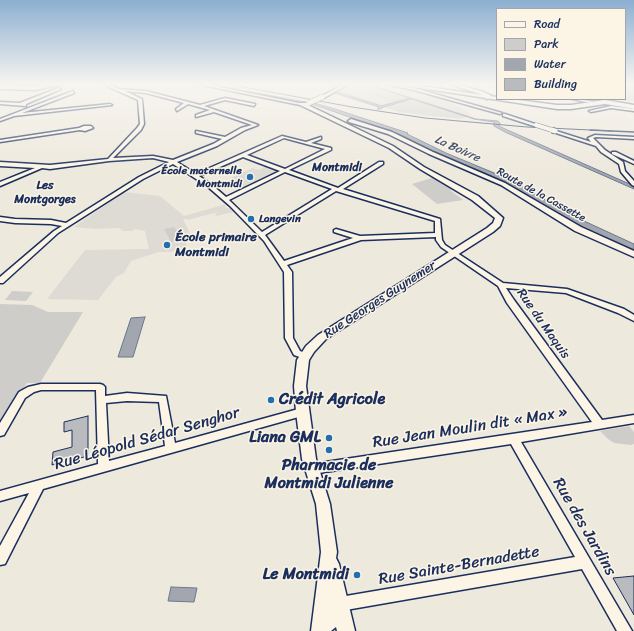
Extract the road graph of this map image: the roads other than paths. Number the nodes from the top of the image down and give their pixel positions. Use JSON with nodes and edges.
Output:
{"nodes":[{"id":1,"x":18,"y":113,"type":"edge"},
{"id":2,"x":29,"y":113,"type":"edge"},
{"id":3,"x":141,"y":113,"type":"edge"},
{"id":4,"x":205,"y":113,"type":"edge"},
{"id":5,"x":225,"y":113,"type":"edge"},
{"id":6,"x":321,"y":113,"type":"edge"},
{"id":7,"x":500,"y":113,"type":"edge"},
{"id":8,"x":14,"y":115,"type":"junction"},
{"id":9,"x":324,"y":115,"type":"junction"},
{"id":10,"x":197,"y":116,"type":"dead end"},
{"id":11,"x":0,"y":120,"type":"edge"},
{"id":12,"x":80,"y":129,"type":"dead end"},
{"id":13,"x":198,"y":132,"type":"dead end"},
{"id":14,"x":318,"y":138,"type":"dead end"},
{"id":15,"x":634,"y":138,"type":"edge"},
{"id":16,"x":227,"y":139,"type":"junction"},
{"id":17,"x":0,"y":141,"type":"edge"},
{"id":18,"x":307,"y":143,"type":"junction"},
{"id":19,"x":598,"y":146,"type":"junction"},
{"id":20,"x":242,"y":155,"type":"junction"},
{"id":21,"x":109,"y":160,"type":"junction"},
{"id":22,"x":174,"y":162,"type":"junction"},
{"id":23,"x":634,"y":162,"type":"edge"},
{"id":24,"x":382,"y":163,"type":"dead end"},
{"id":25,"x":0,"y":164,"type":"edge"},
{"id":26,"x":42,"y":167,"type":"junction"},
{"id":27,"x":287,"y":171,"type":"junction"},
{"id":28,"x":194,"y":176,"type":"junction"},
{"id":29,"x":0,"y":184,"type":"edge"},
{"id":30,"x":634,"y":184,"type":"edge"},
{"id":31,"x":337,"y":189,"type":"junction"},
{"id":32,"x":226,"y":199,"type":"junction"},
{"id":33,"x":0,"y":219,"type":"edge"},
{"id":34,"x":68,"y":225,"type":"junction"},
{"id":35,"x":336,"y":231,"type":"dead end"},
{"id":36,"x":261,"y":235,"type":"junction"},
{"id":37,"x":439,"y":235,"type":"junction"},
{"id":38,"x":360,"y":238,"type":"junction"},
{"id":39,"x":452,"y":253,"type":"junction"},
{"id":40,"x":634,"y":254,"type":"edge"},
{"id":41,"x":282,"y":264,"type":"junction"},
{"id":42,"x":0,"y":281,"type":"edge"},
{"id":43,"x":501,"y":285,"type":"junction"},
{"id":44,"x":634,"y":318,"type":"edge"},
{"id":45,"x":305,"y":356,"type":"junction"},
{"id":46,"x":101,"y":400,"type":"junction"},
{"id":47,"x":302,"y":412,"type":"junction"},
{"id":48,"x":634,"y":419,"type":"edge"},
{"id":49,"x":599,"y":424,"type":"junction"},
{"id":50,"x":0,"y":432,"type":"edge"},
{"id":51,"x":514,"y":439,"type":"junction"},
{"id":52,"x":171,"y":449,"type":"junction"},
{"id":53,"x":104,"y":467,"type":"junction"},
{"id":54,"x":312,"y":469,"type":"junction"},
{"id":55,"x":39,"y":486,"type":"junction"},
{"id":56,"x":0,"y":496,"type":"edge"},
{"id":57,"x":329,"y":552,"type":"junction"},
{"id":58,"x":0,"y":559,"type":"edge"},
{"id":59,"x":584,"y":562,"type":"junction"},
{"id":60,"x":343,"y":617,"type":"edge"},
{"id":61,"x":321,"y":631,"type":"edge"},
{"id":62,"x":626,"y":631,"type":"edge"}],
"edges":[{"from":1,"to":8,"type":"street"},
{"from":2,"to":8,"type":"street"},
{"from":3,"to":21,"type":"street"},
{"from":4,"to":10,"type":"street"},
{"from":5,"to":16,"type":"street"},
{"from":6,"to":9,"type":"street","name":"Rue Georges Guynemer"},
{"from":7,"to":19,"type":"street","bridge":true},
{"from":8,"to":11,"type":"street"},
{"from":9,"to":39,"type":"street","name":"Rue Georges Guynemer"},
{"from":9,"to":40,"type":"street","name":"Route de la Cassette"},
{"from":12,"to":17,"type":"street"},
{"from":13,"to":16,"type":"street"},
{"from":14,"to":18,"type":"street"},
{"from":15,"to":19,"type":"street"},
{"from":16,"to":22,"type":"street"},
{"from":18,"to":20,"type":"street"},
{"from":18,"to":27,"type":"street"},
{"from":19,"to":23,"type":"street"},
{"from":19,"to":30,"type":"street"},
{"from":20,"to":27,"type":"street"},
{"from":20,"to":28,"type":"street"},
{"from":21,"to":22,"type":"street"},
{"from":21,"to":26,"type":"street"},
{"from":22,"to":28,"type":"street"},
{"from":22,"to":34,"type":"street"},
{"from":24,"to":31,"type":"street"},
{"from":25,"to":26,"type":"street"},
{"from":26,"to":29,"type":"street"},
{"from":27,"to":31,"type":"street"},
{"from":27,"to":32,"type":"street"},
{"from":28,"to":32,"type":"street"},
{"from":31,"to":36,"type":"street"},
{"from":31,"to":37,"type":"street","name":"Rue du Maquis"},
{"from":32,"to":36,"type":"street"},
{"from":33,"to":34,"type":"street"},
{"from":34,"to":42,"type":"street"},
{"from":35,"to":38,"type":"street"},
{"from":36,"to":41,"type":"street"},
{"from":37,"to":38,"type":"street"},
{"from":37,"to":39,"type":"street","name":"Rue du Maquis"},
{"from":38,"to":41,"type":"street"},
{"from":39,"to":43,"type":"street","name":"Rue du Maquis"},
{"from":39,"to":45,"type":"street","name":"Rue Georges Guynemer"},
{"from":41,"to":45,"type":"street"},
{"from":43,"to":44,"type":"street"},
{"from":43,"to":49,"type":"street","name":"Rue du Maquis"},
{"from":45,"to":47,"type":"street"},
{"from":46,"to":50,"type":"street"},
{"from":46,"to":52,"type":"street"},
{"from":46,"to":53,"type":"street"},
{"from":47,"to":52,"type":"street","name":"Rue Léopold Sédar Senghor"},
{"from":47,"to":54,"type":"street"},
{"from":48,"to":49,"type":"street","name":"Rue Jean Moulin dit « Max »"},
{"from":49,"to":51,"type":"street","name":"Rue Jean Moulin dit « Max »"},
{"from":51,"to":54,"type":"street","name":"Rue Jean Moulin dit « Max »"},
{"from":51,"to":59,"type":"street","name":"Rue des Jardins"},
{"from":52,"to":53,"type":"street","name":"Rue Léopold Sédar Senghor"},
{"from":53,"to":55,"type":"street","name":"Rue Léopold Sédar Senghor"},
{"from":54,"to":57,"type":"street"},
{"from":55,"to":56,"type":"street","name":"Rue Léopold Sédar Senghor"},
{"from":55,"to":58,"type":"street"},
{"from":57,"to":60,"type":"street"},
{"from":57,"to":61,"type":"street"},
{"from":59,"to":60,"type":"street","name":"Rue Sainte-Bernadette"},
{"from":59,"to":62,"type":"street","name":"Rue des Jardins"},
{"from":60,"to":61,"type":"street"}]}
